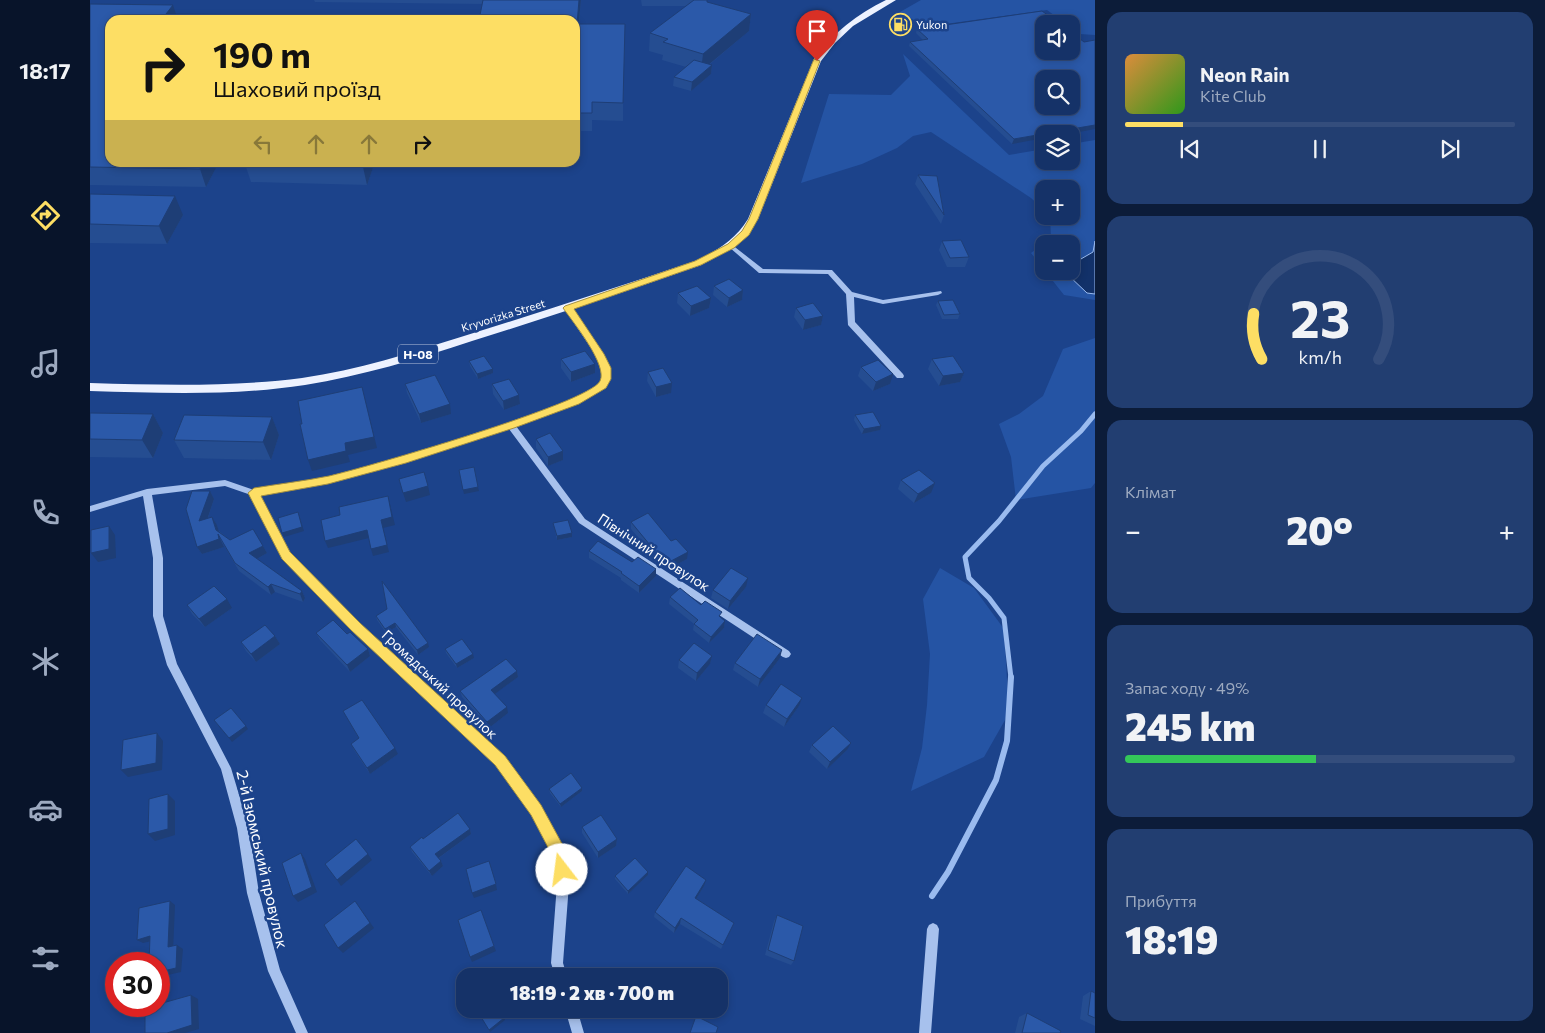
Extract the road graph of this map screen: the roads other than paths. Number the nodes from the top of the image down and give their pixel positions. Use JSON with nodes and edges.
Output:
{"nodes":[{"id":1,"x":892,"y":0,"type":"edge"},
{"id":2,"x":731,"y":246,"type":"junction"},
{"id":3,"x":938,"y":293,"type":"dead end"},
{"id":4,"x":850,"y":294,"type":"junction"},
{"id":5,"x":568,"y":308,"type":"junction"},
{"id":6,"x":900,"y":376,"type":"dead end"},
{"id":7,"x":90,"y":387,"type":"edge"},
{"id":8,"x":511,"y":425,"type":"junction"},
{"id":9,"x":147,"y":492,"type":"junction"},
{"id":10,"x":254,"y":493,"type":"junction"},
{"id":11,"x":90,"y":503,"type":"edge"},
{"id":12,"x":108,"y":503,"type":"junction"},
{"id":13,"x":90,"y":509,"type":"edge"},
{"id":14,"x":786,"y":654,"type":"dead end"},
{"id":15,"x":933,"y":929,"type":"dead end"},
{"id":16,"x":558,"y":968,"type":"edge"},
{"id":17,"x":574,"y":1018,"type":"edge"},
{"id":18,"x":302,"y":1033,"type":"edge"},
{"id":19,"x":578,"y":1033,"type":"edge"},
{"id":20,"x":925,"y":1033,"type":"edge"}],
"edges":[{"from":1,"to":2,"type":"main road","name":"Kryvorizka Street","number":"Н-08"},
{"from":2,"to":4,"type":"street"},
{"from":2,"to":5,"type":"main road","name":"Kryvorizka Street","number":"Н-08"},
{"from":3,"to":4,"type":"street"},
{"from":4,"to":6,"type":"street"},
{"from":5,"to":7,"type":"main road","name":"Kryvorizka Street","number":"Н-08"},
{"from":5,"to":8,"type":"street"},
{"from":8,"to":10,"type":"street"},
{"from":8,"to":14,"type":"street","name":"Північний провулок"},
{"from":9,"to":10,"type":"street"},
{"from":9,"to":12,"type":"street"},
{"from":9,"to":18,"type":"street","name":"2-й Ізюмський провулок"},
{"from":10,"to":16,"type":"street","name":"Громадський провулок"},
{"from":11,"to":12,"type":"street"},
{"from":12,"to":13,"type":"street"},
{"from":15,"to":20,"type":"street"},
{"from":17,"to":19,"type":"street"}]}
